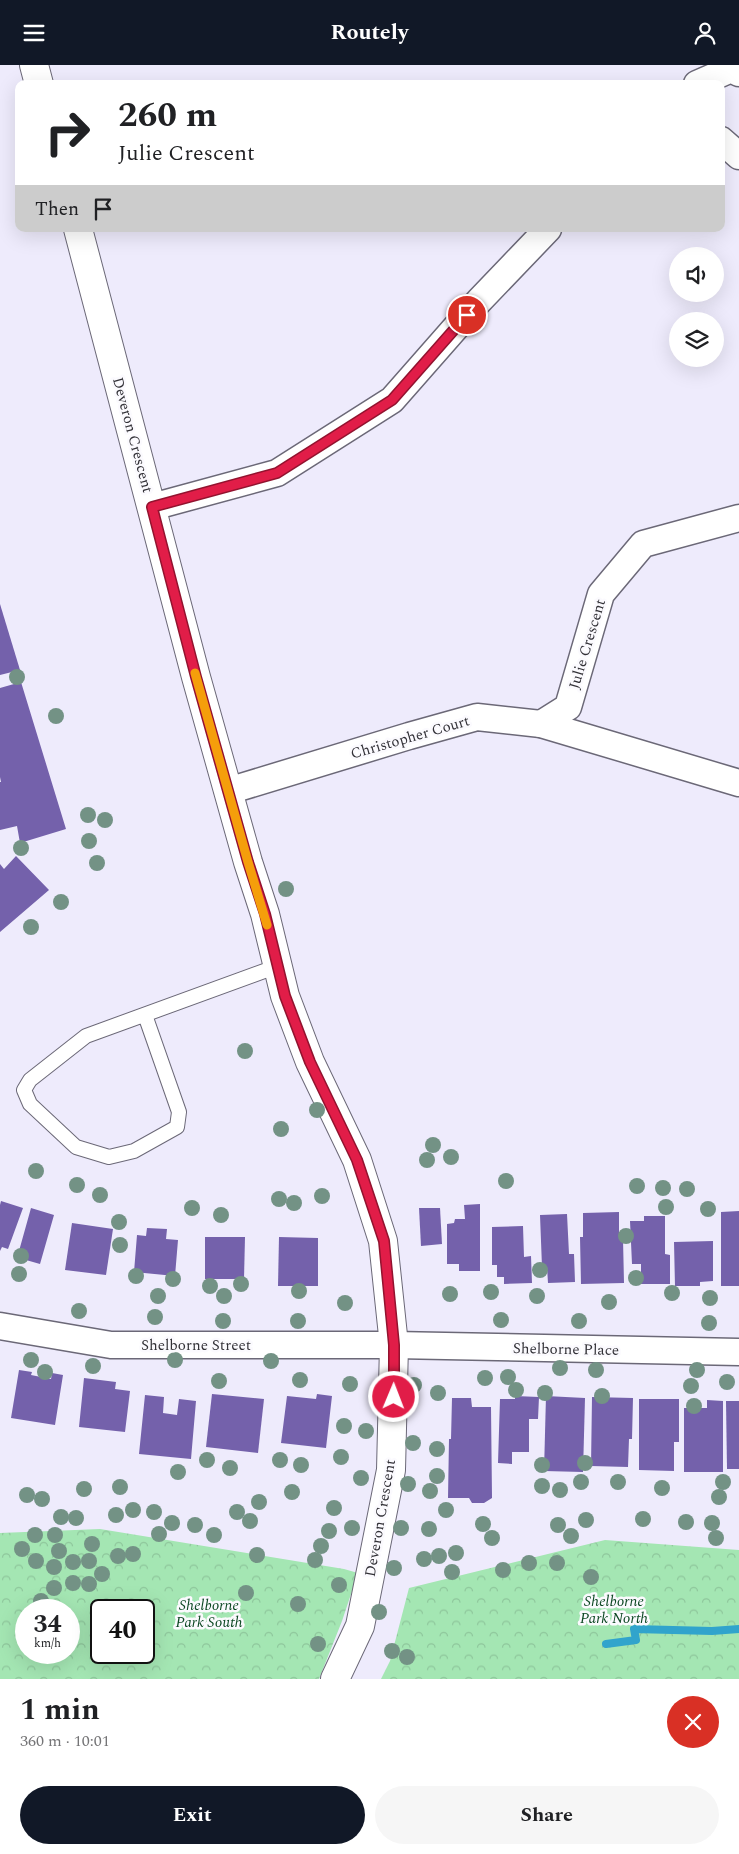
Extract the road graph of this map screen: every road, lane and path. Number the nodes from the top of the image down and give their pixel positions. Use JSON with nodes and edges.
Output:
{"nodes":[{"id":1,"x":34,"y":65,"type":"edge"},
{"id":2,"x":739,"y":73,"type":"edge"},
{"id":3,"x":38,"y":80,"type":"edge"},
{"id":4,"x":706,"y":80,"type":"edge"},
{"id":5,"x":725,"y":144,"type":"edge"},
{"id":6,"x":739,"y":156,"type":"edge"},
{"id":7,"x":79,"y":232,"type":"edge"},
{"id":8,"x":545,"y":232,"type":"edge"},
{"id":9,"x":152,"y":507,"type":"junction"},
{"id":10,"x":739,"y":517,"type":"edge"},
{"id":11,"x":541,"y":724,"type":"junction"},
{"id":12,"x":739,"y":783,"type":"edge"},
{"id":13,"x":228,"y":791,"type":"junction"},
{"id":14,"x":278,"y":966,"type":"junction"},
{"id":15,"x":145,"y":1015,"type":"junction"},
{"id":16,"x":0,"y":1326,"type":"edge"},
{"id":17,"x":394,"y":1345,"type":"junction"},
{"id":18,"x":739,"y":1352,"type":"edge"},
{"id":19,"x":335,"y":1679,"type":"edge"}],
"edges":[{"from":1,"to":3,"type":"street"},
{"from":2,"to":4,"type":"street"},
{"from":5,"to":6,"type":"street"},
{"from":7,"to":9,"type":"street","name":"Deveron Crescent"},
{"from":8,"to":9,"type":"street"},
{"from":9,"to":13,"type":"street","name":"Deveron Crescent"},
{"from":10,"to":11,"type":"street","name":"Julie Crescent"},
{"from":11,"to":12,"type":"street","name":"Christopher Court"},
{"from":11,"to":13,"type":"street","name":"Christopher Court"},
{"from":13,"to":14,"type":"street","name":"Deveron Crescent"},
{"from":14,"to":15,"type":"lane"},
{"from":14,"to":17,"type":"street","name":"Deveron Crescent"},
{"from":15,"to":15,"type":"lane"},
{"from":16,"to":17,"type":"street","name":"Shelborne Street"},
{"from":17,"to":18,"type":"street","name":"Shelborne Place"},
{"from":17,"to":19,"type":"street","name":"Deveron Crescent"}]}
